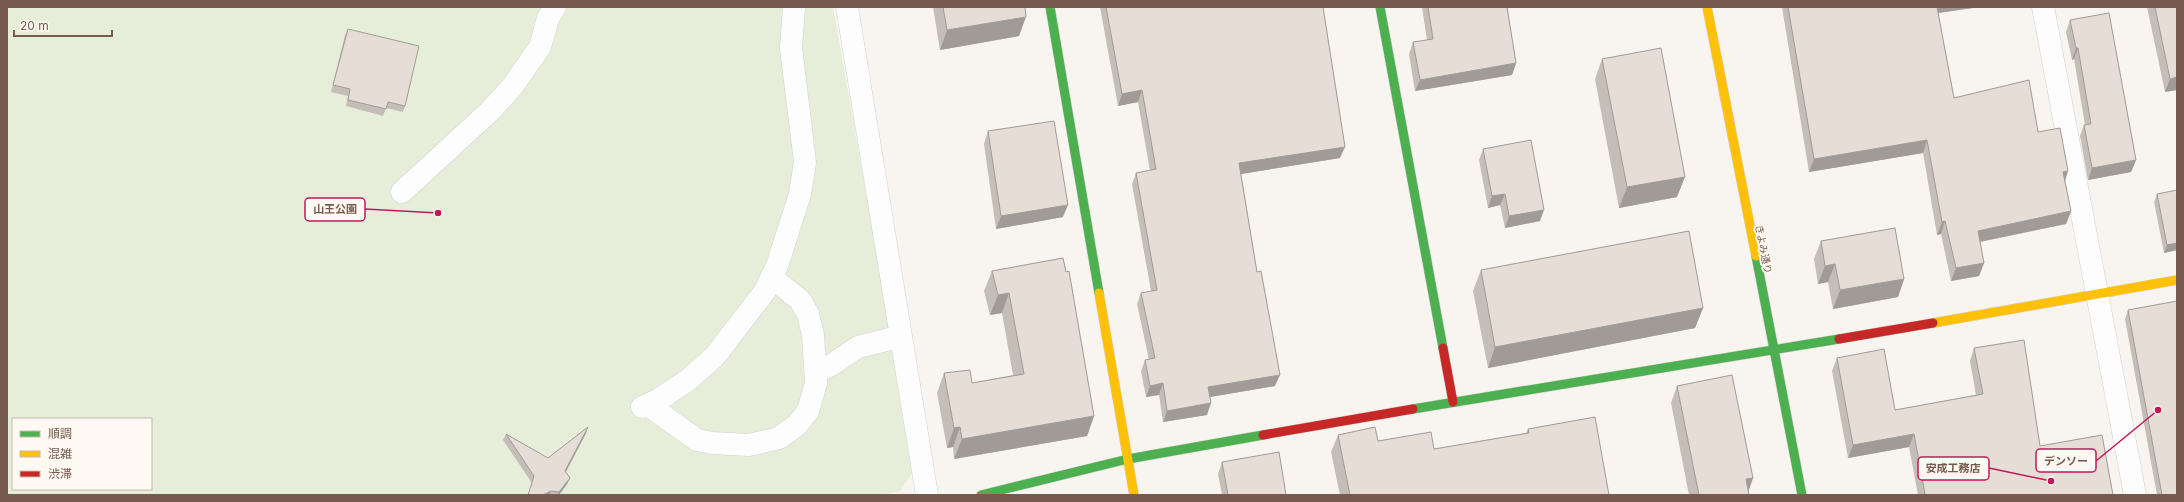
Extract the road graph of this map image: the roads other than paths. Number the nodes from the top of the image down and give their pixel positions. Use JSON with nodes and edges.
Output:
{"nodes":[{"id":1,"x":555,"y":7,"type":"edge"},
{"id":2,"x":794,"y":7,"type":"edge"},
{"id":3,"x":847,"y":7,"type":"edge"},
{"id":4,"x":1050,"y":7,"type":"edge"},
{"id":5,"x":1380,"y":7,"type":"edge"},
{"id":6,"x":1708,"y":7,"type":"edge"},
{"id":7,"x":2043,"y":7,"type":"edge"},
{"id":8,"x":402,"y":192,"type":"dead end"},
{"id":9,"x":771,"y":277,"type":"junction"},
{"id":10,"x":2177,"y":280,"type":"edge"},
{"id":11,"x":2097,"y":296,"type":"junction"},
{"id":12,"x":890,"y":339,"type":"dead end"},
{"id":13,"x":1772,"y":349,"type":"junction"},
{"id":14,"x":816,"y":372,"type":"junction"},
{"id":15,"x":1453,"y":402,"type":"junction"},
{"id":16,"x":1128,"y":459,"type":"junction"},
{"id":17,"x":927,"y":495,"type":"edge"},
{"id":18,"x":981,"y":495,"type":"edge"},
{"id":19,"x":1134,"y":495,"type":"edge"},
{"id":20,"x":1802,"y":495,"type":"edge"},
{"id":21,"x":2135,"y":495,"type":"edge"}],
"edges":[{"from":1,"to":8,"type":"street"},
{"from":2,"to":9,"type":"street"},
{"from":3,"to":17,"type":"street"},
{"from":4,"to":16,"type":"street"},
{"from":5,"to":15,"type":"street"},
{"from":6,"to":13,"type":"street","name":"きよみ通り"},
{"from":7,"to":11,"type":"street"},
{"from":9,"to":14,"type":"street"},
{"from":9,"to":14,"type":"street"},
{"from":10,"to":11,"type":"street"},
{"from":11,"to":13,"type":"street"},
{"from":11,"to":21,"type":"street"},
{"from":12,"to":14,"type":"street"},
{"from":13,"to":15,"type":"street"},
{"from":13,"to":20,"type":"street","name":"きよみ通り"},
{"from":15,"to":16,"type":"street"},
{"from":16,"to":18,"type":"street"},
{"from":16,"to":19,"type":"street"}]}
